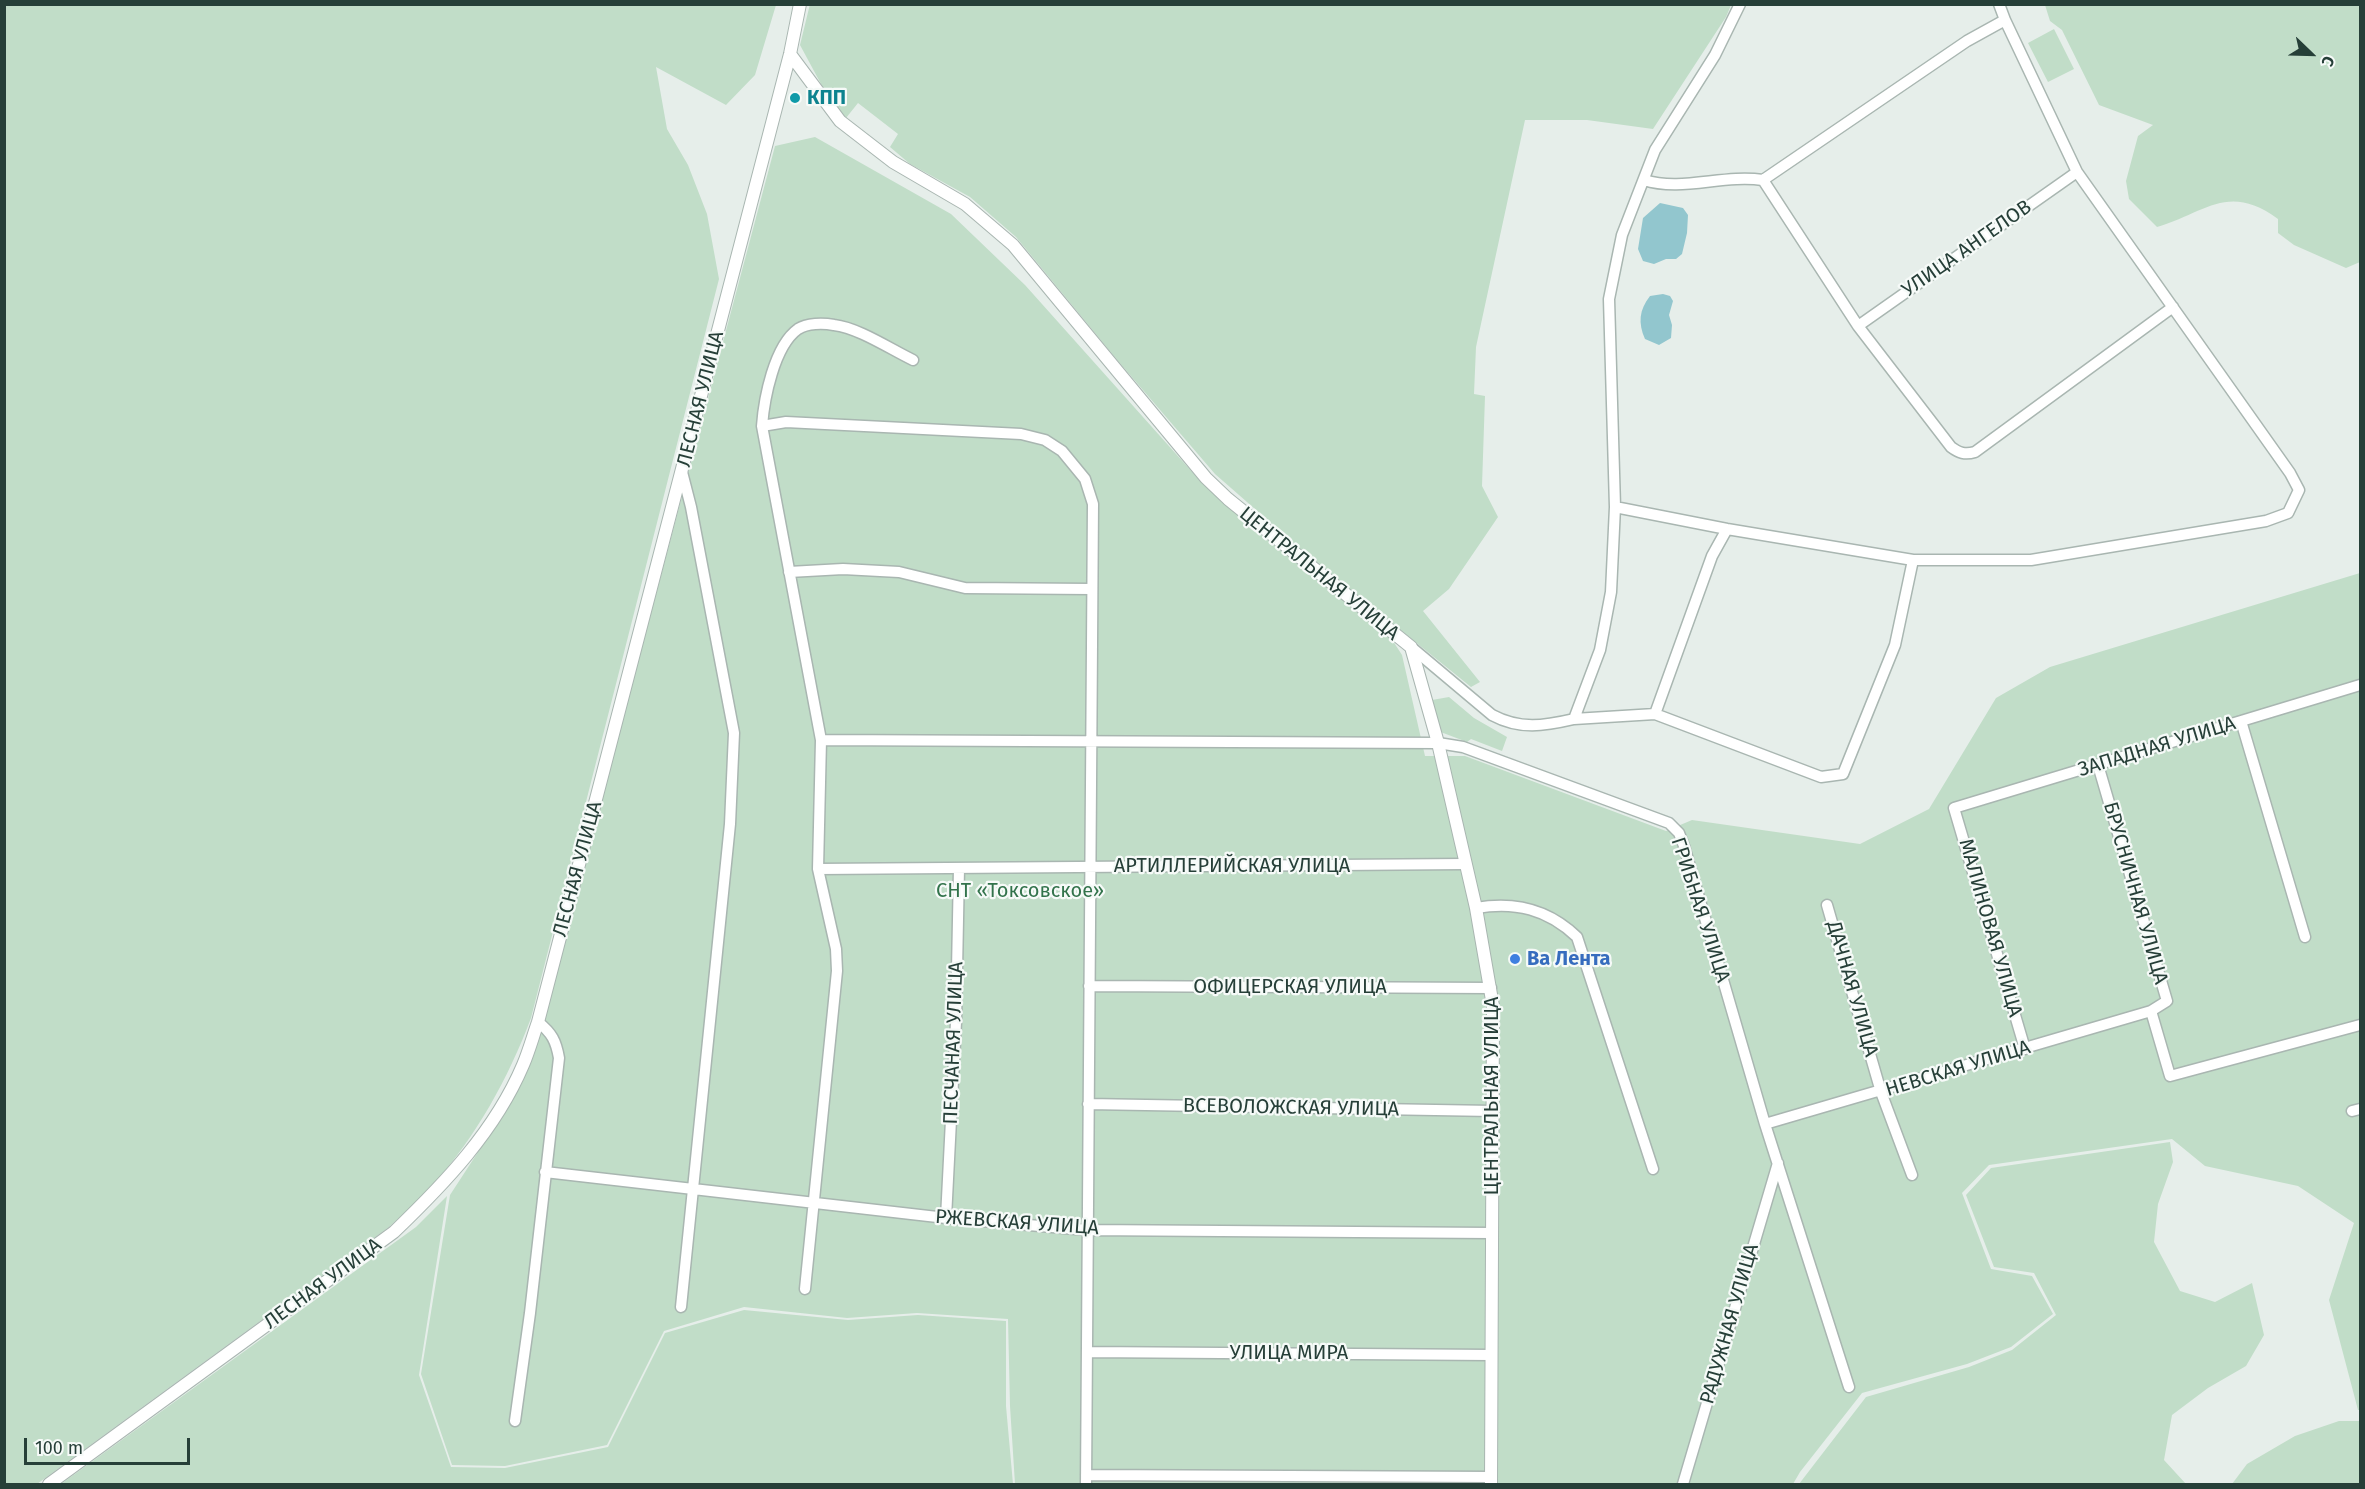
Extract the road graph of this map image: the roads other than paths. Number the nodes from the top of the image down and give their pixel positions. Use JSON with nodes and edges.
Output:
{"nodes":[{"id":1,"x":800,"y":4,"type":"edge"},
{"id":2,"x":1740,"y":4,"type":"edge"},
{"id":3,"x":1999,"y":4,"type":"edge"},
{"id":4,"x":2005,"y":20,"type":"junction"},
{"id":5,"x":790,"y":54,"type":"junction"},
{"id":6,"x":2077,"y":172,"type":"junction"},
{"id":7,"x":1644,"y":180,"type":"junction"},
{"id":8,"x":1763,"y":180,"type":"junction"},
{"id":9,"x":2174,"y":307,"type":"junction"},
{"id":10,"x":1858,"y":326,"type":"junction"},
{"id":11,"x":913,"y":360,"type":"dead end"},
{"id":12,"x":762,"y":426,"type":"junction"},
{"id":13,"x":682,"y":472,"type":"junction"},
{"id":14,"x":1615,"y":507,"type":"junction"},
{"id":15,"x":1727,"y":529,"type":"junction"},
{"id":16,"x":1913,"y":560,"type":"junction"},
{"id":17,"x":789,"y":572,"type":"junction"},
{"id":18,"x":1091,"y":589,"type":"junction"},
{"id":19,"x":1411,"y":647,"type":"junction"},
{"id":20,"x":2361,"y":685,"type":"edge"},
{"id":21,"x":1655,"y":714,"type":"junction"},
{"id":22,"x":1574,"y":719,"type":"junction"},
{"id":23,"x":2241,"y":721,"type":"junction"},
{"id":24,"x":821,"y":740,"type":"junction"},
{"id":25,"x":1090,"y":742,"type":"junction"},
{"id":26,"x":1438,"y":743,"type":"junction"},
{"id":27,"x":2098,"y":765,"type":"junction"},
{"id":28,"x":1954,"y":808,"type":"joint"},
{"id":29,"x":1465,"y":864,"type":"junction"},
{"id":30,"x":1089,"y":866,"type":"junction"},
{"id":31,"x":959,"y":868,"type":"junction"},
{"id":32,"x":818,"y":870,"type":"junction"},
{"id":33,"x":1827,"y":905,"type":"dead end"},
{"id":34,"x":1476,"y":908,"type":"junction"},
{"id":35,"x":2305,"y":937,"type":"dead end"},
{"id":36,"x":1089,"y":986,"type":"junction"},
{"id":37,"x":1491,"y":988,"type":"junction"},
{"id":38,"x":2151,"y":1011,"type":"junction"},
{"id":39,"x":538,"y":1022,"type":"junction"},
{"id":40,"x":2361,"y":1025,"type":"edge"},
{"id":41,"x":2025,"y":1049,"type":"junction"},
{"id":42,"x":1881,"y":1092,"type":"junction"},
{"id":43,"x":1088,"y":1104,"type":"junction"},
{"id":44,"x":1493,"y":1111,"type":"junction"},
{"id":45,"x":1765,"y":1124,"type":"junction"},
{"id":46,"x":1778,"y":1163,"type":"junction"},
{"id":47,"x":1653,"y":1169,"type":"dead end"},
{"id":48,"x":545,"y":1173,"type":"junction"},
{"id":49,"x":1912,"y":1175,"type":"dead end"},
{"id":50,"x":692,"y":1190,"type":"junction"},
{"id":51,"x":813,"y":1202,"type":"junction"},
{"id":52,"x":946,"y":1218,"type":"junction"},
{"id":53,"x":1087,"y":1230,"type":"junction"},
{"id":54,"x":1491,"y":1233,"type":"junction"},
{"id":55,"x":804,"y":1289,"type":"dead end"},
{"id":56,"x":681,"y":1307,"type":"dead end"},
{"id":57,"x":1086,"y":1352,"type":"junction"},
{"id":58,"x":1491,"y":1355,"type":"junction"},
{"id":59,"x":1849,"y":1387,"type":"dead end"},
{"id":60,"x":515,"y":1421,"type":"dead end"},
{"id":61,"x":1086,"y":1480,"type":"edge"},
{"id":62,"x":1491,"y":1481,"type":"edge"},
{"id":63,"x":50,"y":1485,"type":"edge"},
{"id":64,"x":1683,"y":1485,"type":"edge"}],
"edges":[{"from":1,"to":5,"type":"street","name":"ЛЕСНАЯ УЛИЦА"},
{"from":2,"to":7,"type":"street"},
{"from":3,"to":4,"type":"street"},
{"from":4,"to":6,"type":"street"},
{"from":4,"to":8,"type":"street"},
{"from":5,"to":13,"type":"street","name":"ЛЕСНАЯ УЛИЦА"},
{"from":5,"to":19,"type":"street","name":"ЦЕНТРАЛЬНАЯ УЛИЦА"},
{"from":6,"to":9,"type":"street"},
{"from":6,"to":10,"type":"street","name":"УЛИЦА АНГЕЛОВ"},
{"from":7,"to":8,"type":"street"},
{"from":7,"to":14,"type":"street"},
{"from":8,"to":10,"type":"street"},
{"from":9,"to":10,"type":"street"},
{"from":9,"to":16,"type":"street"},
{"from":11,"to":12,"type":"street"},
{"from":12,"to":17,"type":"street"},
{"from":12,"to":18,"type":"street"},
{"from":13,"to":39,"type":"street","name":"ЛЕСНАЯ УЛИЦА"},
{"from":13,"to":50,"type":"street"},
{"from":14,"to":15,"type":"street"},
{"from":14,"to":22,"type":"street"},
{"from":15,"to":16,"type":"street"},
{"from":15,"to":21,"type":"street"},
{"from":16,"to":21,"type":"street"},
{"from":17,"to":18,"type":"street"},
{"from":17,"to":24,"type":"street"},
{"from":18,"to":25,"type":"street"},
{"from":19,"to":22,"type":"street"},
{"from":19,"to":26,"type":"street","name":"ЦЕНТРАЛЬНАЯ УЛИЦА"},
{"from":20,"to":23,"type":"street","name":"ЗАПАДНАЯ УЛИЦА"},
{"from":21,"to":22,"type":"street"},
{"from":23,"to":27,"type":"street","name":"ЗАПАДНАЯ УЛИЦА"},
{"from":23,"to":35,"type":"street"},
{"from":24,"to":25,"type":"street","name":"ГРИБНАЯ УЛИЦА"},
{"from":24,"to":32,"type":"street"},
{"from":25,"to":26,"type":"street","name":"ГРИБНАЯ УЛИЦА"},
{"from":25,"to":30,"type":"street"},
{"from":26,"to":29,"type":"street","name":"ЦЕНТРАЛЬНАЯ УЛИЦА"},
{"from":26,"to":45,"type":"street","name":"ГРИБНАЯ УЛИЦА"},
{"from":27,"to":28,"type":"street","name":"ЗАПАДНАЯ УЛИЦА"},
{"from":27,"to":38,"type":"street","name":"БРУСНИЧНАЯ УЛИЦА"},
{"from":28,"to":41,"type":"street","name":"МАЛИНОВАЯ УЛИЦА"},
{"from":29,"to":30,"type":"street","name":"АРТИЛЛЕРИЙСКАЯ УЛИЦА"},
{"from":29,"to":34,"type":"street","name":"ЦЕНТРАЛЬНАЯ УЛИЦА"},
{"from":30,"to":31,"type":"street","name":"АРТИЛЛЕРИЙСКАЯ УЛИЦА"},
{"from":30,"to":36,"type":"street"},
{"from":31,"to":32,"type":"street","name":"АРТИЛЛЕРИЙСКАЯ УЛИЦА"},
{"from":31,"to":52,"type":"street","name":"ПЕСЧАНАЯ УЛИЦА"},
{"from":32,"to":51,"type":"street"},
{"from":33,"to":42,"type":"street","name":"ДАЧНАЯ УЛИЦА"},
{"from":34,"to":37,"type":"street","name":"ЦЕНТРАЛЬНАЯ УЛИЦА"},
{"from":34,"to":47,"type":"street"},
{"from":36,"to":37,"type":"street","name":"ОФИЦЕРСКАЯ УЛИЦА"},
{"from":36,"to":43,"type":"street"},
{"from":37,"to":44,"type":"street","name":"ЦЕНТРАЛЬНАЯ УЛИЦА"},
{"from":38,"to":40,"type":"street"},
{"from":38,"to":41,"type":"street","name":"НЕВСКАЯ УЛИЦА"},
{"from":39,"to":48,"type":"street"},
{"from":39,"to":63,"type":"street","name":"ЛЕСНАЯ УЛИЦА"},
{"from":41,"to":42,"type":"street","name":"НЕВСКАЯ УЛИЦА"},
{"from":42,"to":45,"type":"street","name":"НЕВСКАЯ УЛИЦА"},
{"from":42,"to":49,"type":"street","name":"ДАЧНАЯ УЛИЦА"},
{"from":43,"to":44,"type":"street","name":"ВСЕВОЛОЖСКАЯ УЛИЦА"},
{"from":43,"to":53,"type":"street"},
{"from":44,"to":54,"type":"street","name":"ЦЕНТРАЛЬНАЯ УЛИЦА"},
{"from":45,"to":46,"type":"street","name":"ГРИБНАЯ УЛИЦА"},
{"from":46,"to":59,"type":"street","name":"ГРИБНАЯ УЛИЦА"},
{"from":46,"to":64,"type":"street","name":"РАДУЖНАЯ УЛИЦА"},
{"from":48,"to":50,"type":"street","name":"РЖЕВСКАЯ УЛИЦА"},
{"from":48,"to":60,"type":"street"},
{"from":50,"to":51,"type":"street","name":"РЖЕВСКАЯ УЛИЦА"},
{"from":50,"to":56,"type":"street"},
{"from":51,"to":52,"type":"street","name":"РЖЕВСКАЯ УЛИЦА"},
{"from":51,"to":55,"type":"street"},
{"from":52,"to":53,"type":"street","name":"РЖЕВСКАЯ УЛИЦА"},
{"from":53,"to":54,"type":"street","name":"РЖЕВСКАЯ УЛИЦА"},
{"from":53,"to":57,"type":"street"},
{"from":54,"to":58,"type":"street","name":"ЦЕНТРАЛЬНАЯ УЛИЦА"},
{"from":57,"to":58,"type":"street","name":"УЛИЦА МИРА"},
{"from":57,"to":61,"type":"street"},
{"from":58,"to":62,"type":"street","name":"ЦЕНТРАЛЬНАЯ УЛИЦА"},
{"from":61,"to":62,"type":"street"}]}
